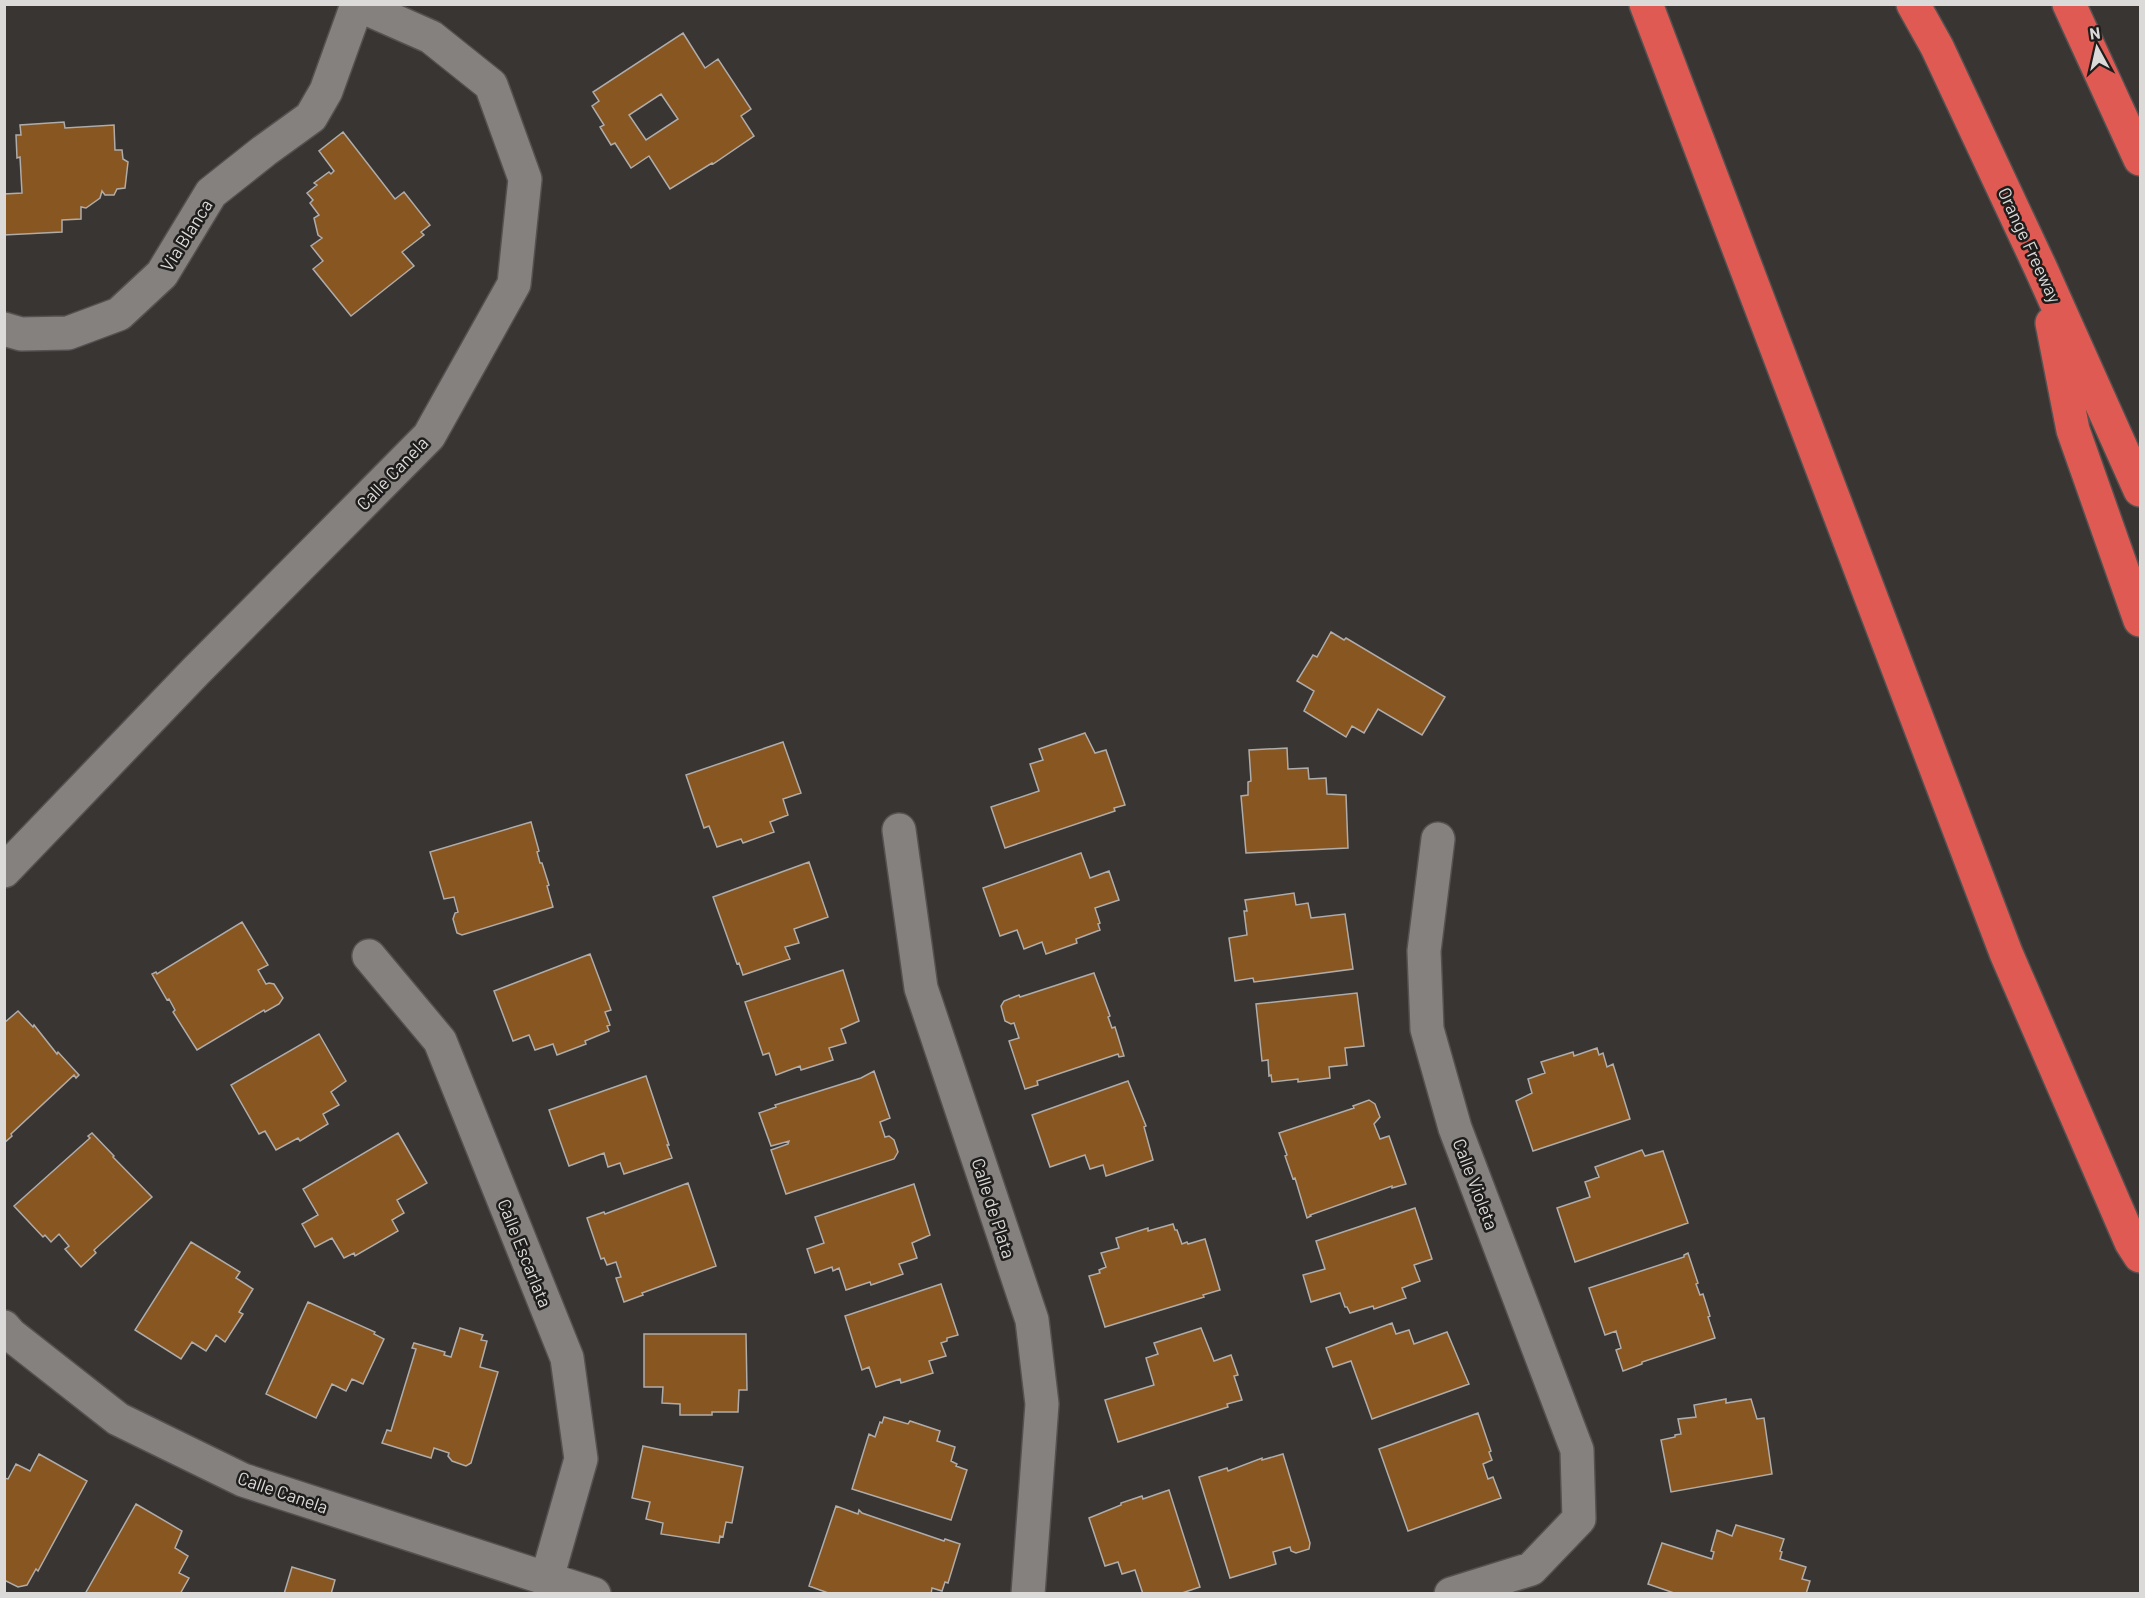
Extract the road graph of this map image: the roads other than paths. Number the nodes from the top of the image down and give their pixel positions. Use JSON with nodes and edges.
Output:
{"nodes":[{"id":1,"x":1646,"y":4,"type":"edge"},
{"id":2,"x":1913,"y":4,"type":"edge"},
{"id":3,"x":2069,"y":4,"type":"edge"},
{"id":4,"x":356,"y":5,"type":"edge"},
{"id":5,"x":2140,"y":159,"type":"edge"},
{"id":6,"x":2042,"y":268,"type":"junction"},
{"id":7,"x":4,"y":328,"type":"edge"},
{"id":8,"x":2140,"y":490,"type":"edge"},
{"id":9,"x":2140,"y":620,"type":"edge"},
{"id":10,"x":899,"y":830,"type":"dead end"},
{"id":11,"x":1438,"y":839,"type":"dead end"},
{"id":12,"x":4,"y":871,"type":"edge"},
{"id":13,"x":369,"y":956,"type":"dead end"},
{"id":14,"x":2136,"y":1249,"type":"edge"},
{"id":15,"x":4,"y":1327,"type":"edge"},
{"id":16,"x":547,"y":1578,"type":"junction"},
{"id":17,"x":594,"y":1593,"type":"edge"},
{"id":18,"x":1028,"y":1593,"type":"edge"},
{"id":19,"x":1451,"y":1593,"type":"edge"}],
"edges":[{"from":1,"to":14,"type":"highway"},
{"from":2,"to":6,"type":"highway","name":"Orange Freeway"},
{"from":3,"to":5,"type":"highway"},
{"from":4,"to":7,"type":"street","name":"Via Blanca"},
{"from":4,"to":12,"type":"street","name":"Calle Canela"},
{"from":6,"to":8,"type":"highway","name":"Orange Freeway"},
{"from":6,"to":9,"type":"highway"},
{"from":10,"to":18,"type":"street","name":"Calle de Plata"},
{"from":11,"to":19,"type":"street","name":"Calle Violeta"},
{"from":13,"to":16,"type":"street","name":"Calle Escarlata"},
{"from":15,"to":16,"type":"street","name":"Calle Canela"},
{"from":16,"to":17,"type":"street","name":"Calle Canela"}]}
